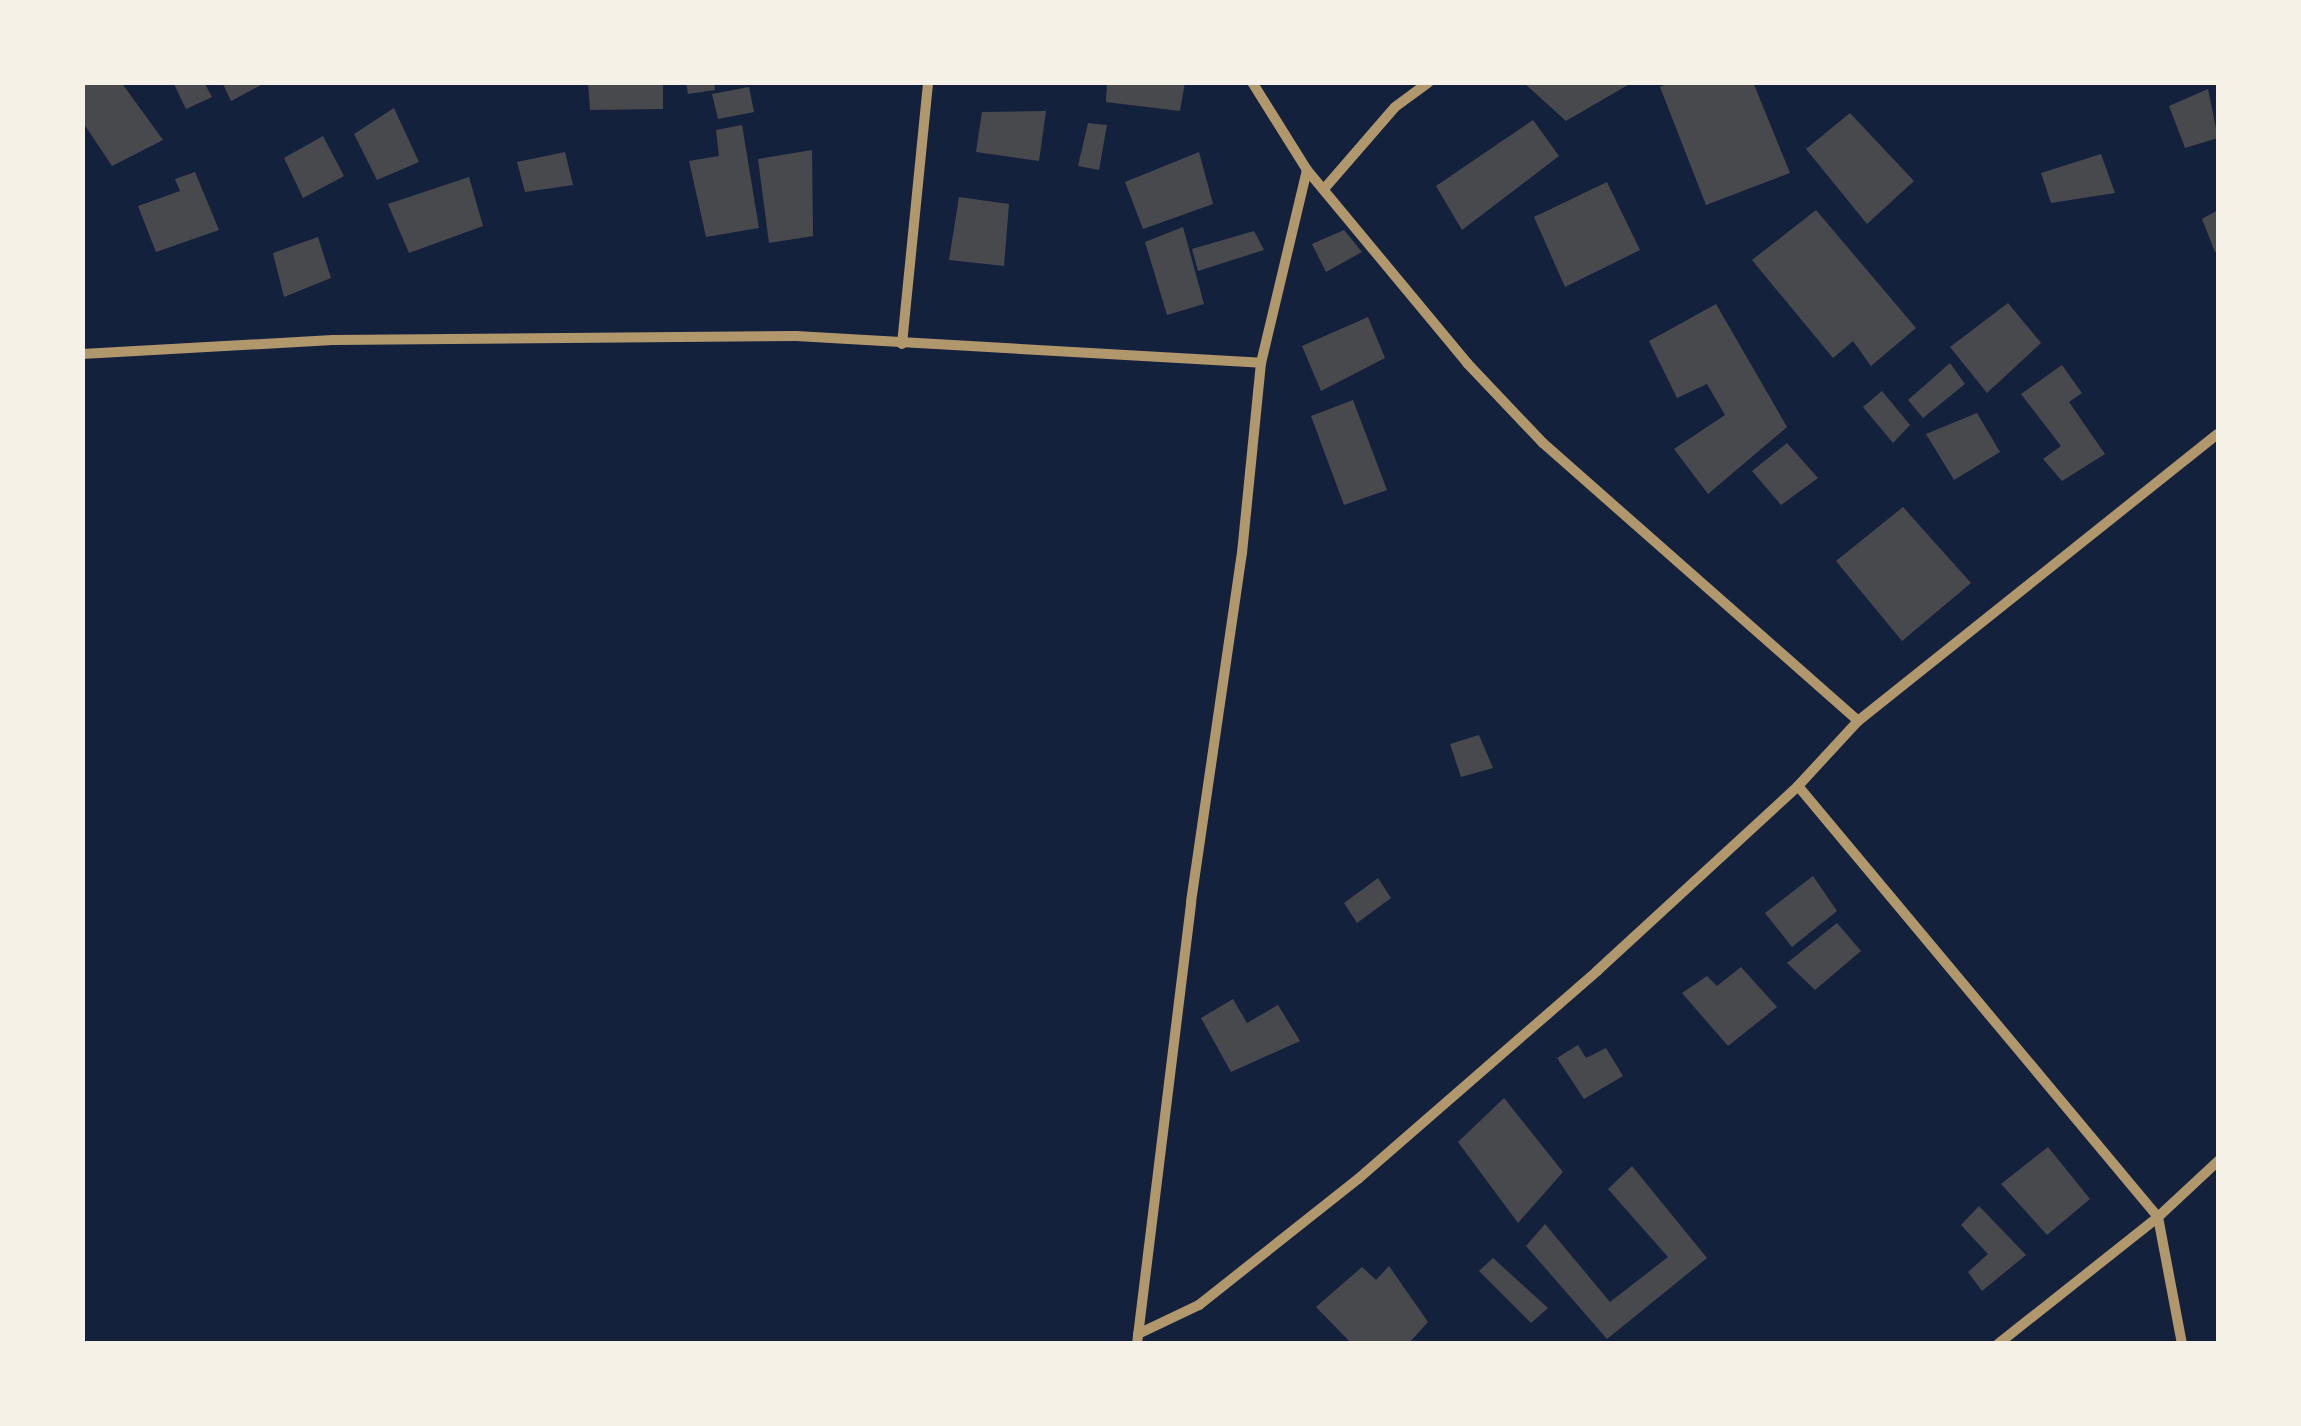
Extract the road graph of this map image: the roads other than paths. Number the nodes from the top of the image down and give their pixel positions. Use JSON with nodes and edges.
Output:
{"nodes":[{"id":1,"x":928,"y":82,"type":"edge"},
{"id":2,"x":1252,"y":82,"type":"edge"},
{"id":3,"x":1429,"y":82,"type":"edge"},
{"id":4,"x":1307,"y":170,"type":"junction"},
{"id":5,"x":1324,"y":189,"type":"junction"},
{"id":6,"x":902,"y":344,"type":"junction"},
{"id":7,"x":82,"y":354,"type":"edge"},
{"id":8,"x":1261,"y":363,"type":"junction"},
{"id":9,"x":2218,"y":434,"type":"edge"},
{"id":10,"x":1858,"y":721,"type":"junction"},
{"id":11,"x":1798,"y":786,"type":"junction"},
{"id":12,"x":2218,"y":1160,"type":"edge"},
{"id":13,"x":2158,"y":1217,"type":"junction"},
{"id":14,"x":1137,"y":1338,"type":"edge"},
{"id":15,"x":1998,"y":1344,"type":"edge"},
{"id":16,"x":2182,"y":1344,"type":"edge"}],
"edges":[{"from":1,"to":6,"type":"street"},
{"from":2,"to":4,"type":"street"},
{"from":3,"to":5,"type":"street"},
{"from":4,"to":5,"type":"street"},
{"from":4,"to":8,"type":"street"},
{"from":5,"to":10,"type":"street"},
{"from":6,"to":7,"type":"street"},
{"from":6,"to":8,"type":"street"},
{"from":8,"to":14,"type":"street"},
{"from":9,"to":10,"type":"street"},
{"from":10,"to":11,"type":"street"},
{"from":11,"to":13,"type":"street"},
{"from":11,"to":14,"type":"street"},
{"from":12,"to":13,"type":"street"},
{"from":13,"to":15,"type":"street"},
{"from":13,"to":16,"type":"street"}]}
